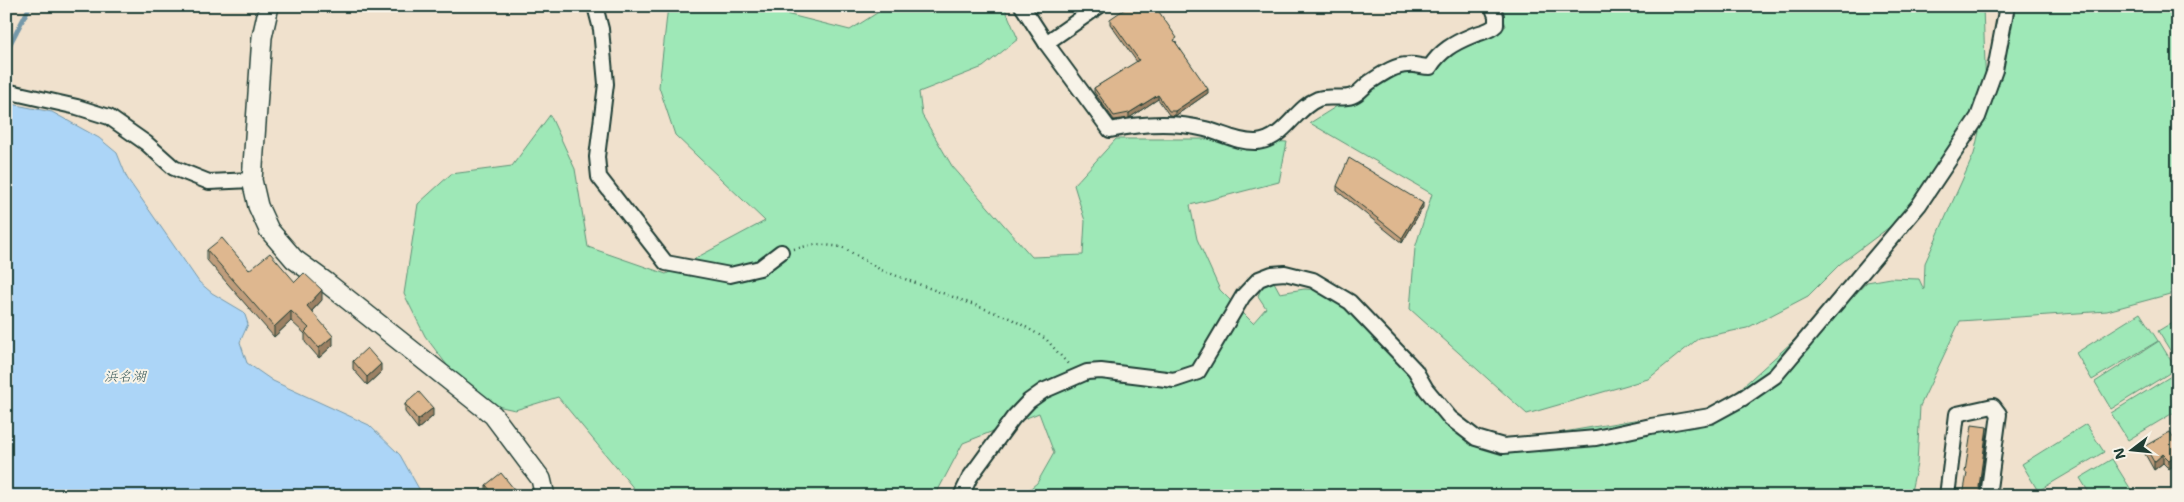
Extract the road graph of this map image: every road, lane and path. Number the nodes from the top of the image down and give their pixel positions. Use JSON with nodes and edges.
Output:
{"nodes":[{"id":1,"x":269,"y":6,"type":"edge"},
{"id":2,"x":595,"y":6,"type":"edge"},
{"id":3,"x":1022,"y":6,"type":"edge"},
{"id":4,"x":1099,"y":6,"type":"edge"},
{"id":5,"x":1492,"y":6,"type":"edge"},
{"id":6,"x":2007,"y":6,"type":"edge"},
{"id":7,"x":1046,"y":43,"type":"junction"},
{"id":8,"x":6,"y":90,"type":"edge"},
{"id":9,"x":252,"y":180,"type":"junction"},
{"id":10,"x":780,"y":252,"type":"joint"},
{"id":11,"x":1076,"y":376,"type":"junction"},
{"id":12,"x":545,"y":496,"type":"edge"},
{"id":13,"x":961,"y":496,"type":"edge"},
{"id":14,"x":1947,"y":496,"type":"edge"},
{"id":15,"x":1988,"y":496,"type":"edge"}],
"edges":[{"from":1,"to":9,"type":"street"},
{"from":2,"to":10,"type":"street"},
{"from":3,"to":7,"type":"street"},
{"from":4,"to":7,"type":"street"},
{"from":5,"to":7,"type":"street"},
{"from":6,"to":11,"type":"street"},
{"from":8,"to":9,"type":"street"},
{"from":9,"to":12,"type":"street"},
{"from":10,"to":11,"type":"path"},
{"from":11,"to":13,"type":"street"},
{"from":14,"to":15,"type":"street"}]}
